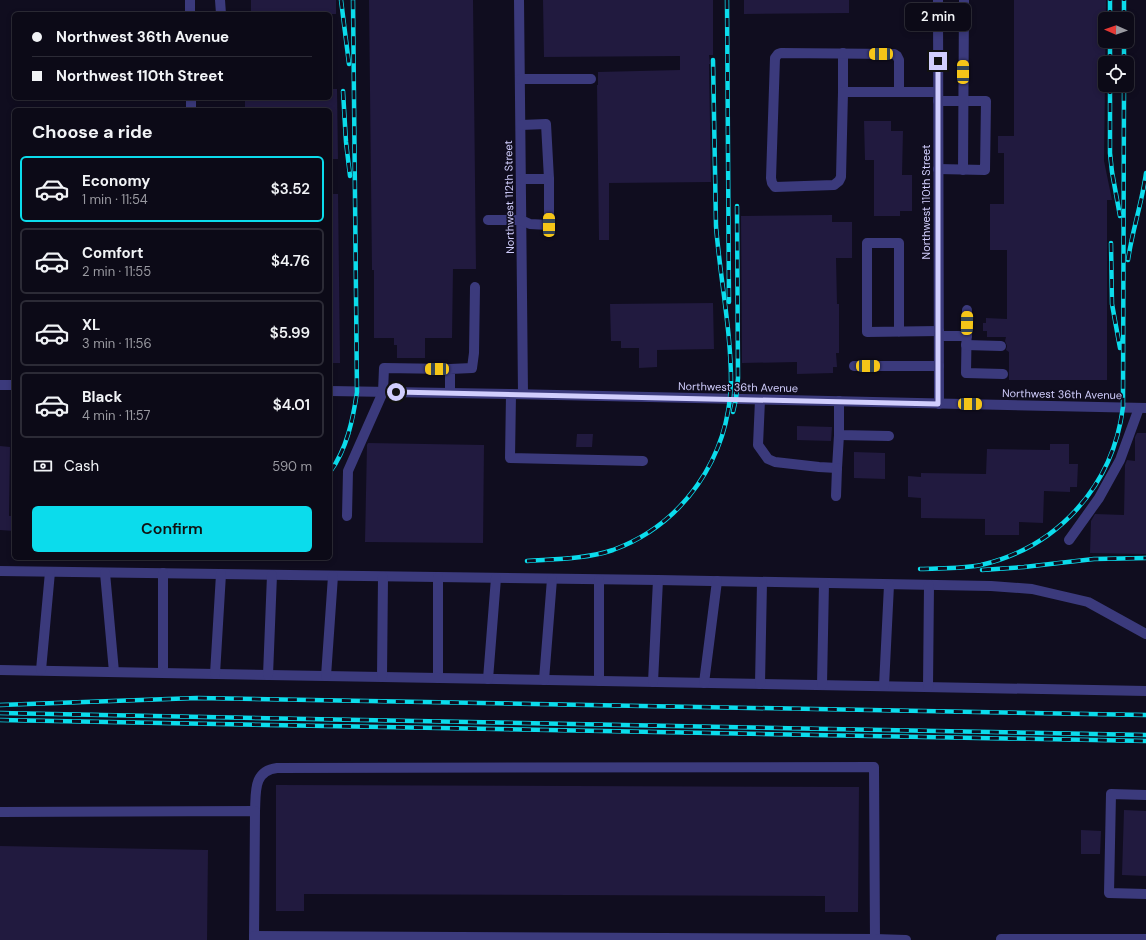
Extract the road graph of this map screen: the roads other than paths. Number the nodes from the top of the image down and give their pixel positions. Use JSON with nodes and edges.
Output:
{"nodes":[{"id":1,"x":190,"y":0,"type":"edge"},
{"id":2,"x":220,"y":0,"type":"edge"},
{"id":3,"x":519,"y":0,"type":"edge"},
{"id":4,"x":938,"y":0,"type":"edge"},
{"id":5,"x":964,"y":0,"type":"edge"},
{"id":6,"x":190,"y":12,"type":"edge"},
{"id":7,"x":220,"y":12,"type":"edge"},
{"id":8,"x":844,"y":53,"type":"junction"},
{"id":9,"x":520,"y":79,"type":"junction"},
{"id":10,"x":591,"y":79,"type":"dead end"},
{"id":11,"x":843,"y":92,"type":"junction"},
{"id":12,"x":899,"y":92,"type":"junction"},
{"id":13,"x":938,"y":96,"type":"junction"},
{"id":14,"x":963,"y":101,"type":"junction"},
{"id":15,"x":520,"y":126,"type":"junction"},
{"id":16,"x":938,"y":169,"type":"junction"},
{"id":17,"x":963,"y":170,"type":"junction"},
{"id":18,"x":521,"y":179,"type":"junction"},
{"id":19,"x":549,"y":179,"type":"junction"},
{"id":20,"x":488,"y":220,"type":"dead end"},
{"id":21,"x":522,"y":220,"type":"junction"},
{"id":22,"x":475,"y":287,"type":"dead end"},
{"id":23,"x":967,"y":310,"type":"dead end"},
{"id":24,"x":899,"y":332,"type":"junction"},
{"id":25,"x":938,"y":334,"type":"junction"},
{"id":26,"x":966,"y":341,"type":"junction"},
{"id":27,"x":1001,"y":346,"type":"dead end"},
{"id":28,"x":854,"y":366,"type":"dead end"},
{"id":29,"x":938,"y":366,"type":"junction"},
{"id":30,"x":450,"y":369,"type":"junction"},
{"id":31,"x":1003,"y":374,"type":"dead end"},
{"id":32,"x":0,"y":385,"type":"edge"},
{"id":33,"x":12,"y":385,"type":"edge"},
{"id":34,"x":332,"y":391,"type":"edge"},
{"id":35,"x":383,"y":392,"type":"junction"},
{"id":36,"x":450,"y":393,"type":"junction"},
{"id":37,"x":511,"y":394,"type":"junction"},
{"id":38,"x":523,"y":394,"type":"junction"},
{"id":39,"x":760,"y":400,"type":"junction"},
{"id":40,"x":839,"y":401,"type":"junction"},
{"id":41,"x":938,"y":404,"type":"junction"},
{"id":42,"x":1143,"y":408,"type":"edge"},
{"id":43,"x":839,"y":435,"type":"junction"},
{"id":44,"x":889,"y":436,"type":"dead end"},
{"id":45,"x":643,"y":460,"type":"dead end"},
{"id":46,"x":837,"y":468,"type":"junction"},
{"id":47,"x":836,"y":496,"type":"dead end"},
{"id":48,"x":348,"y":516,"type":"dead end"},
{"id":49,"x":1069,"y":540,"type":"dead end"},
{"id":50,"x":0,"y":571,"type":"edge"},
{"id":51,"x":50,"y":572,"type":"junction"},
{"id":52,"x":105,"y":573,"type":"junction"},
{"id":53,"x":163,"y":573,"type":"junction"},
{"id":54,"x":221,"y":574,"type":"junction"},
{"id":55,"x":272,"y":575,"type":"junction"},
{"id":56,"x":333,"y":576,"type":"junction"},
{"id":57,"x":383,"y":577,"type":"junction"},
{"id":58,"x":438,"y":577,"type":"junction"},
{"id":59,"x":496,"y":578,"type":"junction"},
{"id":60,"x":552,"y":579,"type":"junction"},
{"id":61,"x":599,"y":580,"type":"junction"},
{"id":62,"x":658,"y":580,"type":"junction"},
{"id":63,"x":717,"y":581,"type":"junction"},
{"id":64,"x":762,"y":582,"type":"junction"},
{"id":65,"x":824,"y":583,"type":"junction"},
{"id":66,"x":889,"y":584,"type":"junction"},
{"id":67,"x":929,"y":585,"type":"junction"},
{"id":68,"x":1146,"y":634,"type":"edge"},
{"id":69,"x":0,"y":670,"type":"edge"},
{"id":70,"x":41,"y":670,"type":"junction"},
{"id":71,"x":114,"y":672,"type":"junction"},
{"id":72,"x":163,"y":673,"type":"junction"},
{"id":73,"x":215,"y":674,"type":"junction"},
{"id":74,"x":268,"y":675,"type":"junction"},
{"id":75,"x":326,"y":676,"type":"junction"},
{"id":76,"x":382,"y":677,"type":"junction"},
{"id":77,"x":438,"y":678,"type":"junction"},
{"id":78,"x":488,"y":679,"type":"junction"},
{"id":79,"x":544,"y":680,"type":"junction"},
{"id":80,"x":599,"y":681,"type":"junction"},
{"id":81,"x":653,"y":682,"type":"junction"},
{"id":82,"x":704,"y":683,"type":"junction"},
{"id":83,"x":760,"y":684,"type":"junction"},
{"id":84,"x":822,"y":685,"type":"junction"},
{"id":85,"x":884,"y":686,"type":"junction"},
{"id":86,"x":928,"y":687,"type":"junction"},
{"id":87,"x":1146,"y":691,"type":"edge"},
{"id":88,"x":1146,"y":795,"type":"edge"},
{"id":89,"x":255,"y":811,"type":"junction"},
{"id":90,"x":0,"y":812,"type":"edge"},
{"id":91,"x":1146,"y":894,"type":"edge"},
{"id":92,"x":254,"y":938,"type":"edge"},
{"id":93,"x":1146,"y":939,"type":"edge"},
{"id":94,"x":875,"y":940,"type":"edge"},
{"id":95,"x":906,"y":940,"type":"edge"},
{"id":96,"x":1001,"y":940,"type":"edge"}],
"edges":[{"from":1,"to":6,"type":"street"},
{"from":2,"to":7,"type":"street"},
{"from":3,"to":9,"type":"street","name":"Northwest 112th Street"},
{"from":4,"to":13,"type":"street","name":"Northwest 110th Street"},
{"from":5,"to":14,"type":"street"},
{"from":8,"to":11,"type":"street"},
{"from":8,"to":11,"type":"street"},
{"from":8,"to":12,"type":"street"},
{"from":9,"to":10,"type":"street"},
{"from":9,"to":15,"type":"street","name":"Northwest 112th Street"},
{"from":11,"to":12,"type":"street"},
{"from":12,"to":13,"type":"street"},
{"from":13,"to":14,"type":"street"},
{"from":13,"to":16,"type":"street","name":"Northwest 110th Street"},
{"from":14,"to":17,"type":"street"},
{"from":14,"to":17,"type":"street"},
{"from":15,"to":18,"type":"street","name":"Northwest 112th Street"},
{"from":15,"to":19,"type":"street"},
{"from":16,"to":17,"type":"street"},
{"from":16,"to":25,"type":"street","name":"Northwest 110th Street"},
{"from":18,"to":19,"type":"street"},
{"from":18,"to":21,"type":"street","name":"Northwest 112th Street"},
{"from":19,"to":21,"type":"street"},
{"from":20,"to":21,"type":"street"},
{"from":21,"to":38,"type":"street","name":"Northwest 112th Street"},
{"from":22,"to":30,"type":"street"},
{"from":23,"to":26,"type":"street"},
{"from":24,"to":24,"type":"street"},
{"from":24,"to":25,"type":"street"},
{"from":25,"to":26,"type":"street"},
{"from":25,"to":29,"type":"street","name":"Northwest 110th Street"},
{"from":26,"to":27,"type":"street"},
{"from":26,"to":31,"type":"street"},
{"from":28,"to":29,"type":"street"},
{"from":29,"to":41,"type":"street","name":"Northwest 110th Street"},
{"from":30,"to":35,"type":"street"},
{"from":30,"to":36,"type":"street"},
{"from":32,"to":33,"type":"street"},
{"from":34,"to":35,"type":"street","name":"Northwest 36th Avenue"},
{"from":35,"to":36,"type":"street","name":"Northwest 36th Avenue"},
{"from":35,"to":48,"type":"street"},
{"from":36,"to":37,"type":"street","name":"Northwest 36th Avenue"},
{"from":37,"to":38,"type":"street","name":"Northwest 36th Avenue"},
{"from":37,"to":45,"type":"street"},
{"from":38,"to":39,"type":"street","name":"Northwest 36th Avenue"},
{"from":39,"to":40,"type":"street","name":"Northwest 36th Avenue"},
{"from":39,"to":46,"type":"street"},
{"from":40,"to":41,"type":"street","name":"Northwest 36th Avenue"},
{"from":40,"to":43,"type":"street"},
{"from":41,"to":42,"type":"street","name":"Northwest 36th Avenue"},
{"from":42,"to":49,"type":"street"},
{"from":43,"to":44,"type":"street"},
{"from":43,"to":46,"type":"street"},
{"from":46,"to":47,"type":"street"},
{"from":50,"to":51,"type":"street"},
{"from":51,"to":52,"type":"street"},
{"from":51,"to":70,"type":"street"},
{"from":52,"to":53,"type":"street"},
{"from":52,"to":71,"type":"street"},
{"from":53,"to":54,"type":"street"},
{"from":53,"to":72,"type":"street"},
{"from":54,"to":55,"type":"street"},
{"from":54,"to":73,"type":"street"},
{"from":55,"to":56,"type":"street"},
{"from":55,"to":74,"type":"street"},
{"from":56,"to":57,"type":"street"},
{"from":56,"to":75,"type":"street"},
{"from":57,"to":58,"type":"street"},
{"from":57,"to":76,"type":"street"},
{"from":58,"to":59,"type":"street"},
{"from":58,"to":77,"type":"street"},
{"from":59,"to":60,"type":"street"},
{"from":59,"to":78,"type":"street"},
{"from":60,"to":61,"type":"street"},
{"from":60,"to":79,"type":"street"},
{"from":61,"to":62,"type":"street"},
{"from":61,"to":80,"type":"street"},
{"from":62,"to":63,"type":"street"},
{"from":62,"to":81,"type":"street"},
{"from":63,"to":64,"type":"street"},
{"from":63,"to":82,"type":"street"},
{"from":64,"to":65,"type":"street"},
{"from":64,"to":83,"type":"street"},
{"from":65,"to":66,"type":"street"},
{"from":65,"to":84,"type":"street"},
{"from":66,"to":67,"type":"street"},
{"from":66,"to":85,"type":"street"},
{"from":67,"to":68,"type":"street"},
{"from":67,"to":86,"type":"street"},
{"from":69,"to":70,"type":"street"},
{"from":70,"to":71,"type":"street"},
{"from":71,"to":72,"type":"street"},
{"from":72,"to":73,"type":"street"},
{"from":73,"to":74,"type":"street"},
{"from":74,"to":75,"type":"street"},
{"from":75,"to":76,"type":"street"},
{"from":76,"to":77,"type":"street"},
{"from":77,"to":78,"type":"street"},
{"from":78,"to":79,"type":"street"},
{"from":79,"to":80,"type":"street"},
{"from":80,"to":81,"type":"street"},
{"from":81,"to":82,"type":"street"},
{"from":82,"to":83,"type":"street"},
{"from":83,"to":84,"type":"street"},
{"from":84,"to":85,"type":"street"},
{"from":85,"to":86,"type":"street"},
{"from":86,"to":87,"type":"street"},
{"from":88,"to":91,"type":"street"},
{"from":89,"to":90,"type":"street"},
{"from":89,"to":92,"type":"street"},
{"from":89,"to":94,"type":"street"},
{"from":92,"to":94,"type":"street"},
{"from":93,"to":96,"type":"street"},
{"from":94,"to":95,"type":"street"}]}
